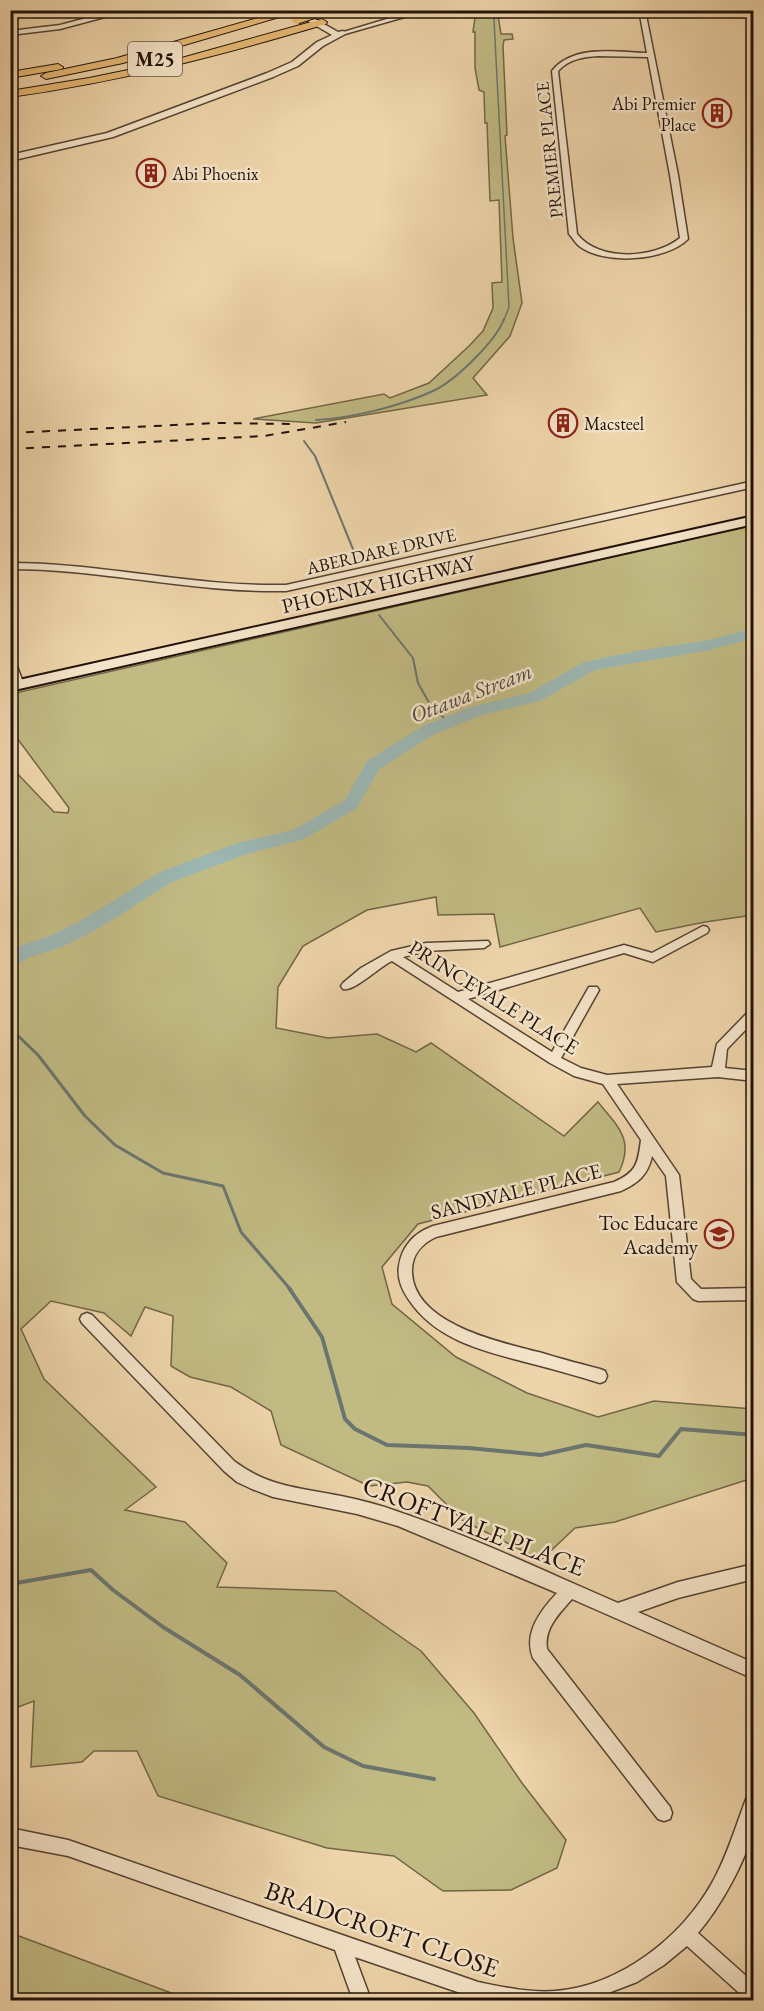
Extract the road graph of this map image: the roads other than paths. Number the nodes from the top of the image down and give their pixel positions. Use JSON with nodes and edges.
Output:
{"nodes":[{"id":1,"x":117,"y":10,"type":"edge"},
{"id":2,"x":128,"y":10,"type":"edge"},
{"id":3,"x":264,"y":10,"type":"edge"},
{"id":4,"x":270,"y":10,"type":"edge"},
{"id":5,"x":426,"y":10,"type":"edge"},
{"id":6,"x":642,"y":10,"type":"edge"},
{"id":7,"x":295,"y":12,"type":"edge"},
{"id":8,"x":249,"y":15,"type":"junction"},
{"id":9,"x":320,"y":19,"type":"edge"},
{"id":10,"x":10,"y":31,"type":"edge"},
{"id":11,"x":340,"y":34,"type":"junction"},
{"id":12,"x":651,"y":55,"type":"junction"},
{"id":13,"x":10,"y":75,"type":"edge"},
{"id":14,"x":10,"y":81,"type":"edge"},
{"id":15,"x":10,"y":89,"type":"edge"},
{"id":16,"x":10,"y":94,"type":"edge"},
{"id":17,"x":10,"y":158,"type":"edge"},
{"id":18,"x":753,"y":484,"type":"edge"},
{"id":19,"x":753,"y":520,"type":"edge"},
{"id":20,"x":10,"y":566,"type":"edge"},
{"id":21,"x":10,"y":661,"type":"edge"},
{"id":22,"x":15,"y":686,"type":"edge"},
{"id":23,"x":703,"y":930,"type":"dead end"},
{"id":24,"x":484,"y":944,"type":"dead end"},
{"id":25,"x":391,"y":956,"type":"junction"},
{"id":26,"x":347,"y":986,"type":"dead end"},
{"id":27,"x":593,"y":990,"type":"dead end"},
{"id":28,"x":458,"y":997,"type":"junction"},
{"id":29,"x":753,"y":1013,"type":"edge"},
{"id":30,"x":554,"y":1060,"type":"junction"},
{"id":31,"x":718,"y":1072,"type":"junction"},
{"id":32,"x":753,"y":1076,"type":"edge"},
{"id":33,"x":607,"y":1080,"type":"junction"},
{"id":34,"x":647,"y":1140,"type":"junction"},
{"id":35,"x":753,"y":1294,"type":"edge"},
{"id":36,"x":87,"y":1319,"type":"dead end"},
{"id":37,"x":600,"y":1376,"type":"dead end"},
{"id":38,"x":753,"y":1571,"type":"edge"},
{"id":39,"x":569,"y":1590,"type":"junction"},
{"id":40,"x":619,"y":1611,"type":"junction"},
{"id":41,"x":753,"y":1671,"type":"edge"},
{"id":42,"x":753,"y":1800,"type":"edge"},
{"id":43,"x":664,"y":1813,"type":"dead end"},
{"id":44,"x":10,"y":1836,"type":"edge"},
{"id":45,"x":687,"y":1934,"type":"junction"},
{"id":46,"x":342,"y":1944,"type":"junction"},
{"id":47,"x":753,"y":1995,"type":"edge"},
{"id":48,"x":557,"y":2000,"type":"edge"},
{"id":49,"x":362,"y":2001,"type":"edge"}],
"edges":[{"from":1,"to":10,"type":"street"},
{"from":2,"to":10,"type":"street"},
{"from":3,"to":8,"type":"main road"},
{"from":4,"to":8,"type":"main road"},
{"from":5,"to":11,"type":"street"},
{"from":6,"to":12,"type":"street","name":"PREMIER PLACE"},
{"from":7,"to":9,"type":"main road","number":"M25","bridge":true},
{"from":7,"to":14,"type":"main road","number":"M25"},
{"from":7,"to":15,"type":"main road","number":"M25"},
{"from":8,"to":13,"type":"main road"},
{"from":9,"to":11,"type":"street"},
{"from":9,"to":16,"type":"main road"},
{"from":11,"to":17,"type":"street"},
{"from":12,"to":12,"type":"street","name":"PREMIER PLACE"},
{"from":18,"to":20,"type":"street","name":"ABERDARE DRIVE"},
{"from":19,"to":22,"type":"main road","name":"PHOENIX HIGHWAY"},
{"from":21,"to":22,"type":"street"},
{"from":23,"to":28,"type":"street"},
{"from":24,"to":25,"type":"street","name":"PRINCEVALE PLACE"},
{"from":25,"to":26,"type":"street","name":"PRINCEVALE PLACE"},
{"from":25,"to":28,"type":"street","name":"PRINCEVALE PLACE"},
{"from":27,"to":30,"type":"street"},
{"from":28,"to":30,"type":"street","name":"PRINCEVALE PLACE"},
{"from":29,"to":31,"type":"street"},
{"from":30,"to":33,"type":"street","name":"PRINCEVALE PLACE"},
{"from":31,"to":32,"type":"street","name":"PRINCEVALE PLACE"},
{"from":31,"to":33,"type":"street","name":"PRINCEVALE PLACE"},
{"from":33,"to":34,"type":"street"},
{"from":34,"to":35,"type":"street"},
{"from":34,"to":37,"type":"street","name":"SANDVALE PLACE"},
{"from":36,"to":39,"type":"street","name":"CROFTVALE PLACE"},
{"from":38,"to":40,"type":"street"},
{"from":39,"to":40,"type":"street","name":"CROFTVALE PLACE"},
{"from":39,"to":43,"type":"street"},
{"from":40,"to":41,"type":"street","name":"CROFTVALE PLACE"},
{"from":42,"to":45,"type":"street","name":"BRADCROFT CLOSE"},
{"from":44,"to":46,"type":"street","name":"BRADCROFT CLOSE"},
{"from":45,"to":47,"type":"street"},
{"from":45,"to":48,"type":"street","name":"BRADCROFT CLOSE"},
{"from":46,"to":48,"type":"street","name":"BRADCROFT CLOSE"},
{"from":46,"to":49,"type":"street"}]}
